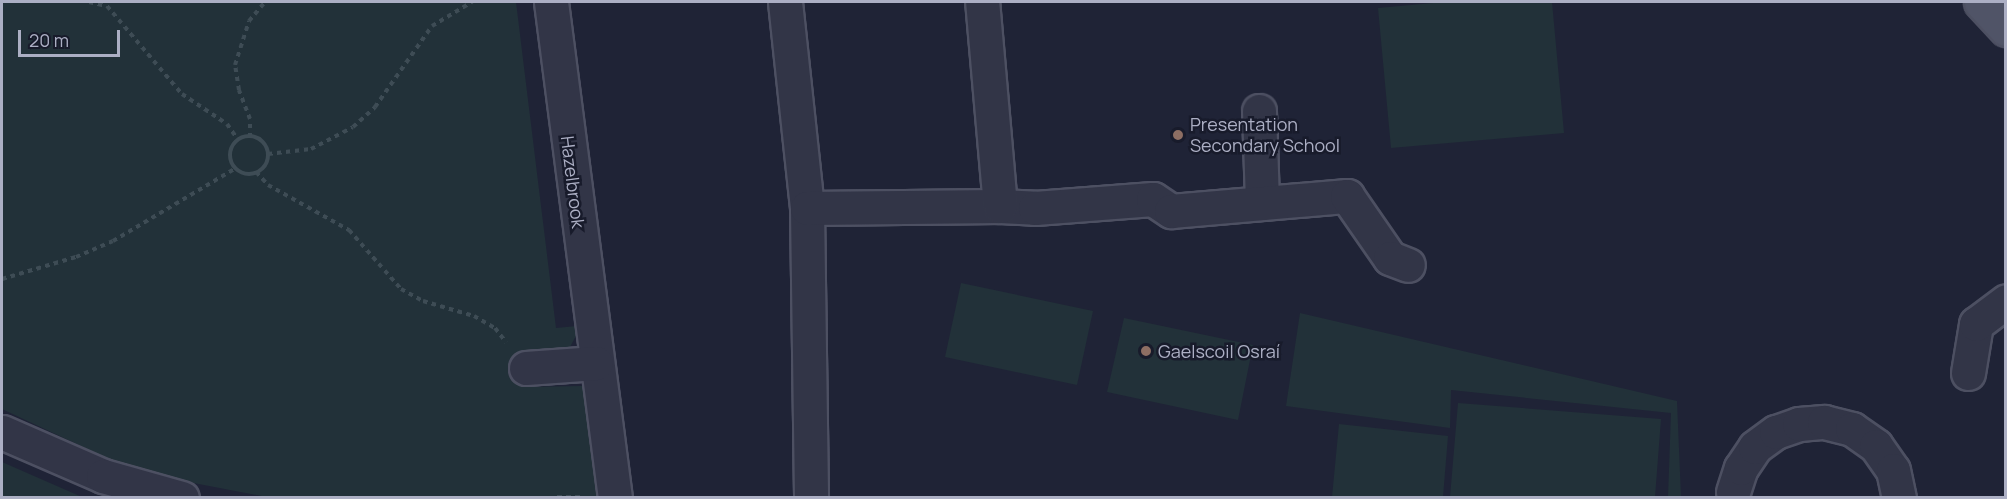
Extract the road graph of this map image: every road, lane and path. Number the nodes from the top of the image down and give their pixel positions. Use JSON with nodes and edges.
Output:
{"nodes":[{"id":1,"x":89,"y":2,"type":"edge"},
{"id":2,"x":265,"y":2,"type":"edge"},
{"id":3,"x":472,"y":2,"type":"edge"},
{"id":4,"x":551,"y":2,"type":"edge"},
{"id":5,"x":785,"y":2,"type":"edge"},
{"id":6,"x":982,"y":2,"type":"edge"},
{"id":7,"x":1981,"y":2,"type":"edge"},
{"id":8,"x":106,"y":4,"type":"edge"},
{"id":9,"x":2006,"y":29,"type":"edge"},
{"id":10,"x":1259,"y":111,"type":"dead end"},
{"id":11,"x":250,"y":137,"type":"junction"},
{"id":12,"x":238,"y":140,"type":"junction"},
{"id":13,"x":268,"y":154,"type":"junction"},
{"id":14,"x":236,"y":168,"type":"junction"},
{"id":15,"x":256,"y":172,"type":"junction"},
{"id":16,"x":1262,"y":203,"type":"junction"},
{"id":17,"x":1000,"y":206,"type":"junction"},
{"id":18,"x":807,"y":208,"type":"junction"},
{"id":19,"x":1408,"y":265,"type":"dead end"},
{"id":20,"x":2,"y":279,"type":"edge"},
{"id":21,"x":2006,"y":301,"type":"edge"},
{"id":22,"x":521,"y":356,"type":"joint"},
{"id":23,"x":596,"y":363,"type":"junction"},
{"id":24,"x":1968,"y":373,"type":"dead end"},
{"id":25,"x":2,"y":432,"type":"edge"},
{"id":26,"x":144,"y":493,"type":"edge"},
{"id":27,"x":182,"y":498,"type":"edge"},
{"id":28,"x":615,"y":498,"type":"edge"},
{"id":29,"x":811,"y":498,"type":"edge"},
{"id":30,"x":1875,"y":498,"type":"edge"},
{"id":31,"x":1899,"y":498,"type":"edge"}],
"edges":[{"from":1,"to":8,"type":"path"},
{"from":2,"to":11,"type":"path"},
{"from":3,"to":13,"type":"path"},
{"from":4,"to":23,"type":"street","name":"Hazelbrook"},
{"from":5,"to":18,"type":"street"},
{"from":6,"to":17,"type":"street"},
{"from":7,"to":9,"type":"main road"},
{"from":8,"to":12,"type":"path"},
{"from":10,"to":16,"type":"street"},
{"from":11,"to":12,"type":"path"},
{"from":11,"to":13,"type":"path"},
{"from":12,"to":14,"type":"path"},
{"from":13,"to":15,"type":"path"},
{"from":14,"to":15,"type":"path"},
{"from":14,"to":20,"type":"path"},
{"from":15,"to":22,"type":"path"},
{"from":16,"to":17,"type":"street"},
{"from":16,"to":19,"type":"street"},
{"from":17,"to":18,"type":"street"},
{"from":18,"to":29,"type":"street"},
{"from":21,"to":24,"type":"street"},
{"from":22,"to":23,"type":"street"},
{"from":23,"to":28,"type":"street","name":"Hazelbrook"},
{"from":25,"to":26,"type":"street"},
{"from":26,"to":27,"type":"street"},
{"from":30,"to":31,"type":"street"}]}
